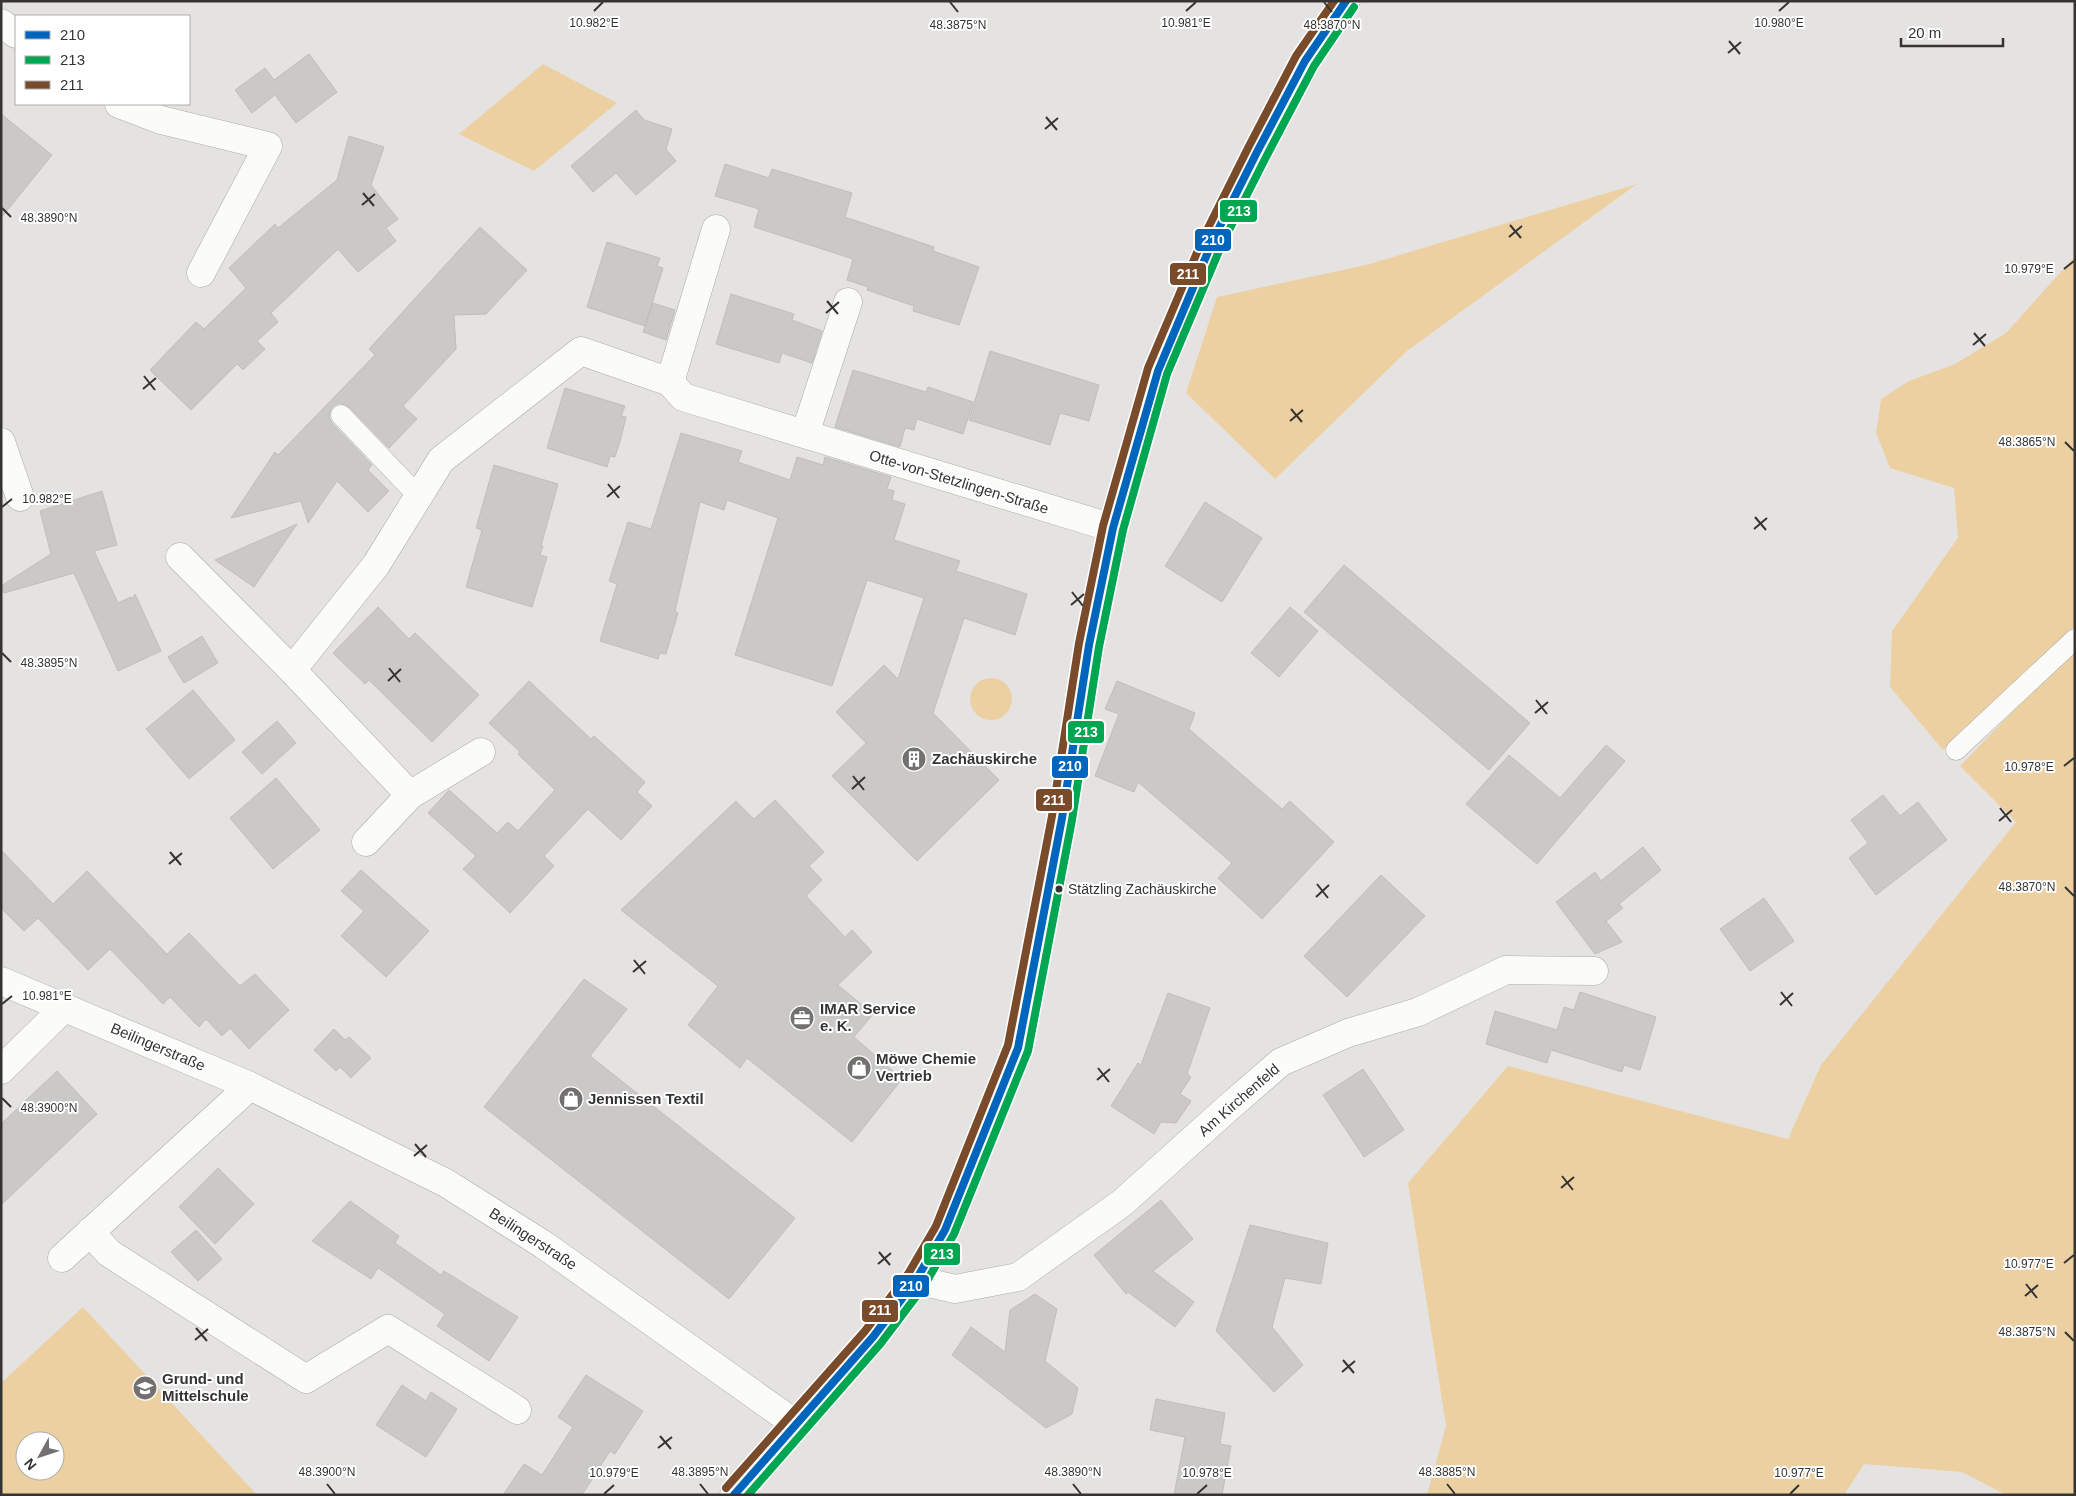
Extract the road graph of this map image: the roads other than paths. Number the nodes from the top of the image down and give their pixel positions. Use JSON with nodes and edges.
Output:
{"nodes":[{"id":1,"x":1346,"y":1,"type":"edge"},
{"id":2,"x":1,"y":23,"type":"edge"},
{"id":3,"x":15,"y":33,"type":"edge"},
{"id":4,"x":123,"y":105,"type":"edge"},
{"id":5,"x":716,"y":229,"type":"dead end"},
{"id":6,"x":201,"y":273,"type":"dead end"},
{"id":7,"x":848,"y":302,"type":"dead end"},
{"id":8,"x":670,"y":382,"type":"junction"},
{"id":9,"x":342,"y":415,"type":"dead end"},
{"id":10,"x":805,"y":434,"type":"junction"},
{"id":11,"x":1,"y":442,"type":"edge"},
{"id":12,"x":20,"y":497,"type":"dead end"},
{"id":13,"x":420,"y":497,"type":"junction"},
{"id":14,"x":1113,"y":528,"type":"junction"},
{"id":15,"x":180,"y":557,"type":"dead end"},
{"id":16,"x":2075,"y":639,"type":"edge"},
{"id":17,"x":292,"y":670,"type":"junction"},
{"id":18,"x":1956,"y":750,"type":"dead end"},
{"id":19,"x":481,"y":752,"type":"dead end"},
{"id":20,"x":410,"y":796,"type":"junction"},
{"id":21,"x":366,"y":842,"type":"dead end"},
{"id":22,"x":1594,"y":971,"type":"dead end"},
{"id":23,"x":1,"y":981,"type":"edge"},
{"id":24,"x":66,"y":1007,"type":"junction"},
{"id":25,"x":1,"y":1070,"type":"edge"},
{"id":26,"x":250,"y":1086,"type":"junction"},
{"id":27,"x":90,"y":1232,"type":"junction"},
{"id":28,"x":62,"y":1258,"type":"dead end"},
{"id":29,"x":916,"y":1280,"type":"junction"},
{"id":30,"x":517,"y":1410,"type":"dead end"},
{"id":31,"x":797,"y":1425,"type":"junction"},
{"id":32,"x":734,"y":1495,"type":"edge"}],
"edges":[{"from":1,"to":14,"type":"street"},
{"from":2,"to":3,"type":"street"},
{"from":4,"to":6,"type":"street"},
{"from":5,"to":8,"type":"street"},
{"from":7,"to":10,"type":"street"},
{"from":8,"to":10,"type":"street","name":"Otte-von-Stetzlingen-Straße"},
{"from":8,"to":13,"type":"street","name":"Otte-von-Stetzlingen-Straße"},
{"from":9,"to":13,"type":"lane"},
{"from":10,"to":14,"type":"street","name":"Otte-von-Stetzlingen-Straße"},
{"from":11,"to":12,"type":"street"},
{"from":13,"to":17,"type":"street","name":"Otte-von-Stetzlingen-Straße"},
{"from":14,"to":29,"type":"street"},
{"from":15,"to":17,"type":"street"},
{"from":16,"to":18,"type":"lane"},
{"from":17,"to":20,"type":"street"},
{"from":19,"to":20,"type":"street"},
{"from":20,"to":21,"type":"street"},
{"from":22,"to":29,"type":"street","name":"Am Kirchenfeld"},
{"from":23,"to":24,"type":"street","name":"Beilingerstraße"},
{"from":24,"to":25,"type":"street"},
{"from":24,"to":26,"type":"street","name":"Beilingerstraße"},
{"from":26,"to":27,"type":"street"},
{"from":26,"to":31,"type":"street","name":"Beilingerstraße"},
{"from":27,"to":28,"type":"street"},
{"from":27,"to":30,"type":"street"},
{"from":29,"to":31,"type":"street"},
{"from":31,"to":32,"type":"street"}]}
